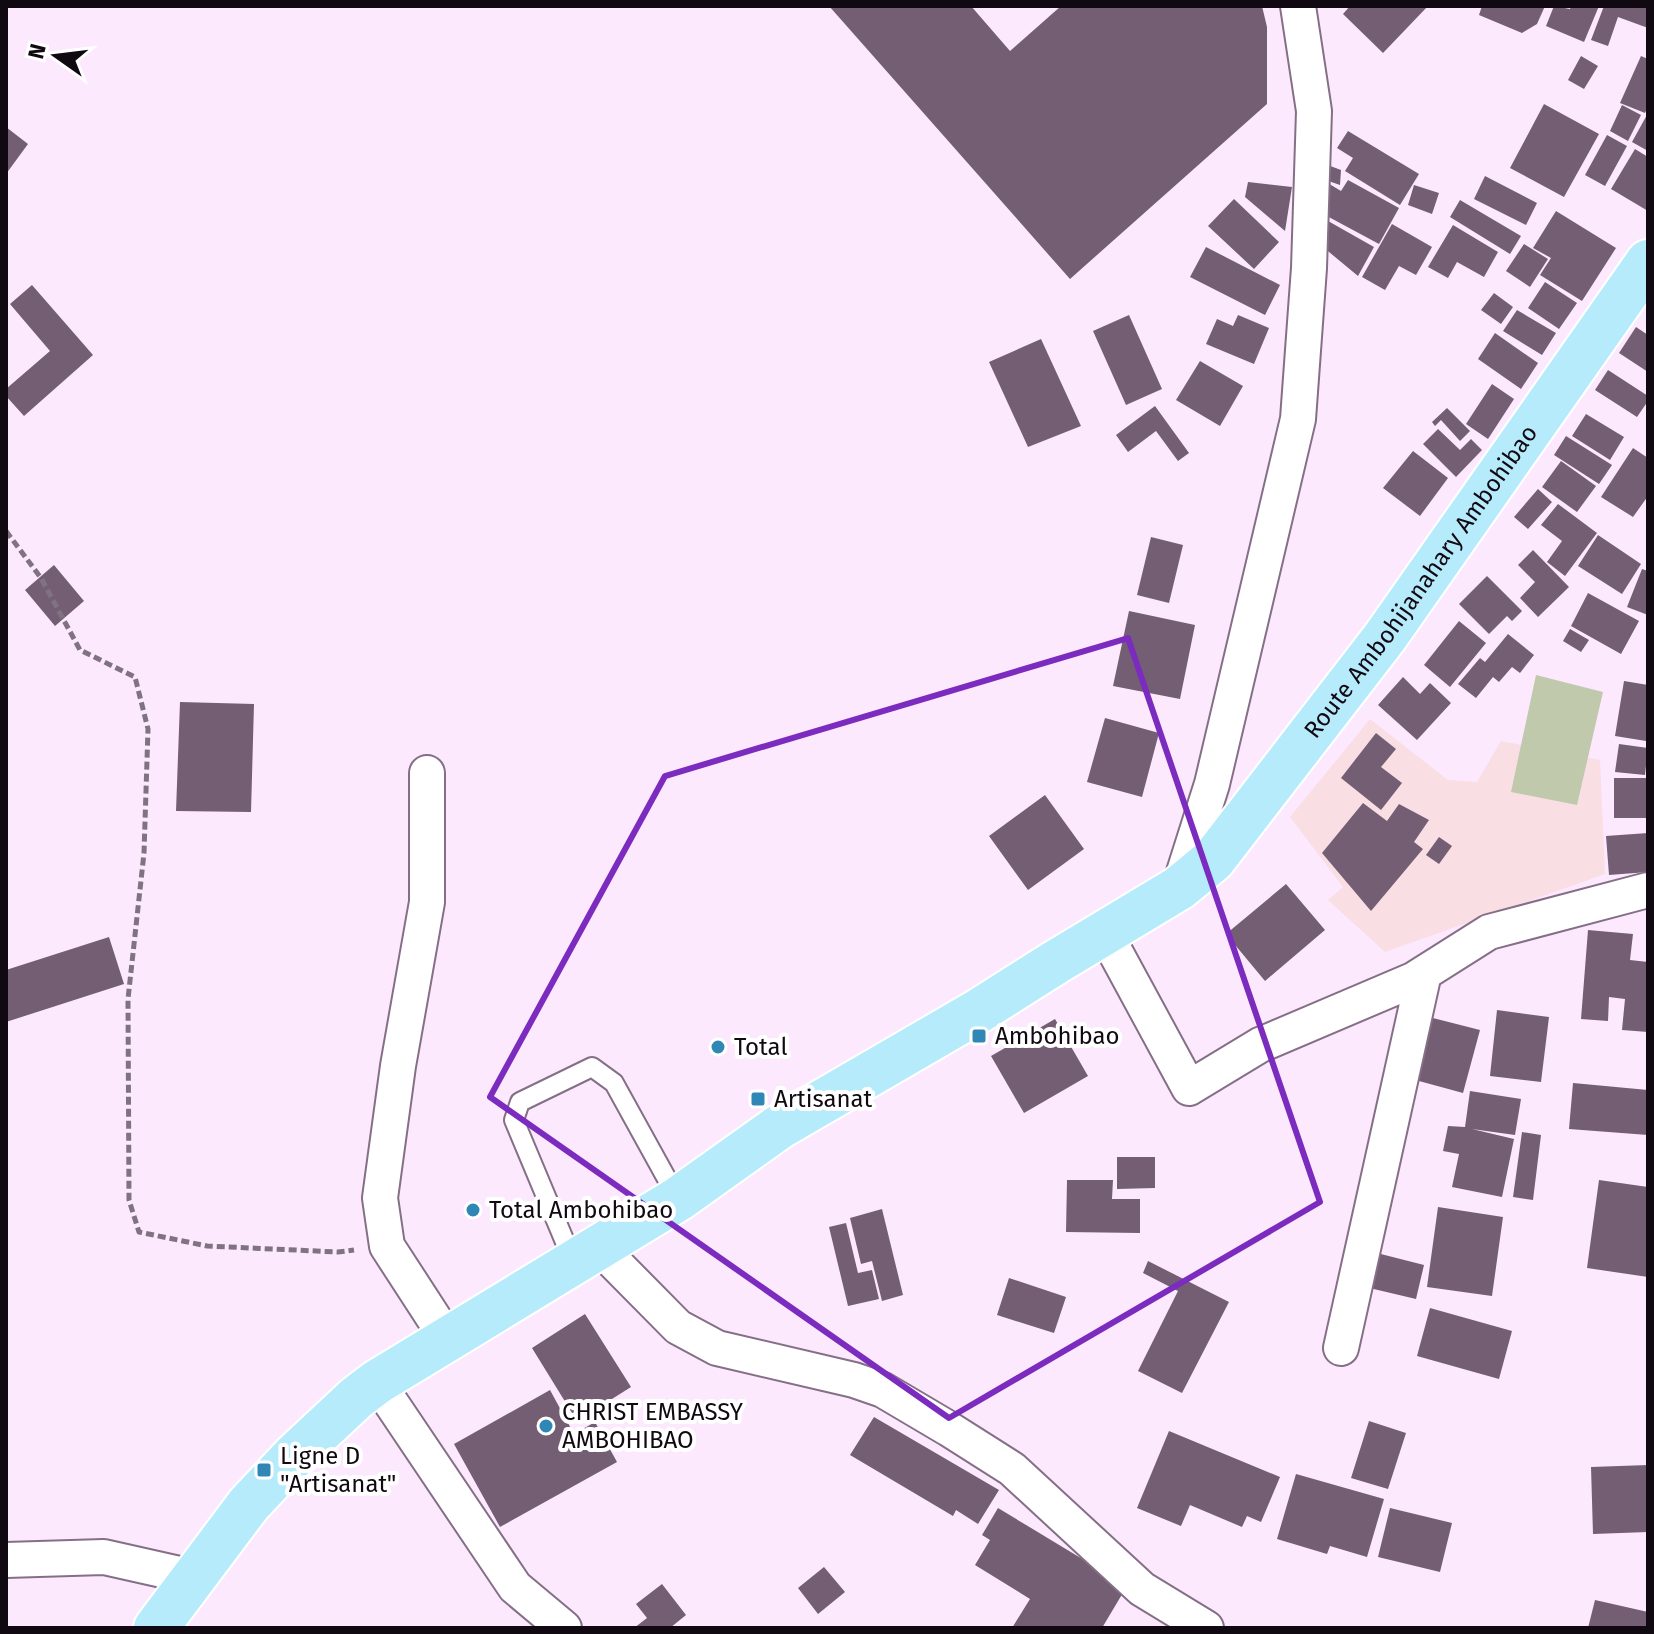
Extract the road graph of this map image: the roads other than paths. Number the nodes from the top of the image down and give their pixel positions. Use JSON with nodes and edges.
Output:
{"nodes":[{"id":1,"x":1298,"y":6,"type":"edge"},
{"id":2,"x":1648,"y":262,"type":"edge"},
{"id":3,"x":427,"y":773,"type":"dead end"},
{"id":4,"x":1179,"y":888,"type":"junction"},
{"id":5,"x":1648,"y":890,"type":"edge"},
{"id":6,"x":1105,"y":933,"type":"junction"},
{"id":7,"x":1424,"y":973,"type":"junction"},
{"id":8,"x":678,"y":1199,"type":"junction"},
{"id":9,"x":586,"y":1254,"type":"junction"},
{"id":10,"x":448,"y":1340,"type":"junction"},
{"id":11,"x":1341,"y":1348,"type":"dead end"},
{"id":12,"x":377,"y":1382,"type":"junction"},
{"id":13,"x":6,"y":1560,"type":"edge"},
{"id":14,"x":193,"y":1577,"type":"junction"},
{"id":15,"x":156,"y":1628,"type":"edge"},
{"id":16,"x":564,"y":1628,"type":"edge"},
{"id":17,"x":1206,"y":1628,"type":"edge"}],
"edges":[{"from":1,"to":4,"type":"street"},
{"from":2,"to":4,"type":"main road","name":"Route Ambohijanahary Ambohibao"},
{"from":3,"to":10,"type":"street"},
{"from":4,"to":6,"type":"main road","name":"Route Ambohijanahary Ambohibao"},
{"from":5,"to":7,"type":"street"},
{"from":6,"to":7,"type":"street"},
{"from":6,"to":8,"type":"main road","name":"Route Ambohijanahary Ambohibao"},
{"from":7,"to":11,"type":"street"},
{"from":8,"to":9,"type":"main road","name":"Route Ambohijanahary Ambohibao"},
{"from":8,"to":9,"type":"lane"},
{"from":9,"to":10,"type":"main road","name":"Route Ambohijanahary Ambohibao"},
{"from":9,"to":17,"type":"street"},
{"from":10,"to":12,"type":"main road","name":"Route Ambohijanahary Ambohibao"},
{"from":12,"to":14,"type":"main road","name":"Route Ambohijanahary Ambohibao"},
{"from":12,"to":16,"type":"street"},
{"from":13,"to":14,"type":"street"},
{"from":14,"to":15,"type":"main road","name":"Route Ambohijanahary Ambohibao"}]}
